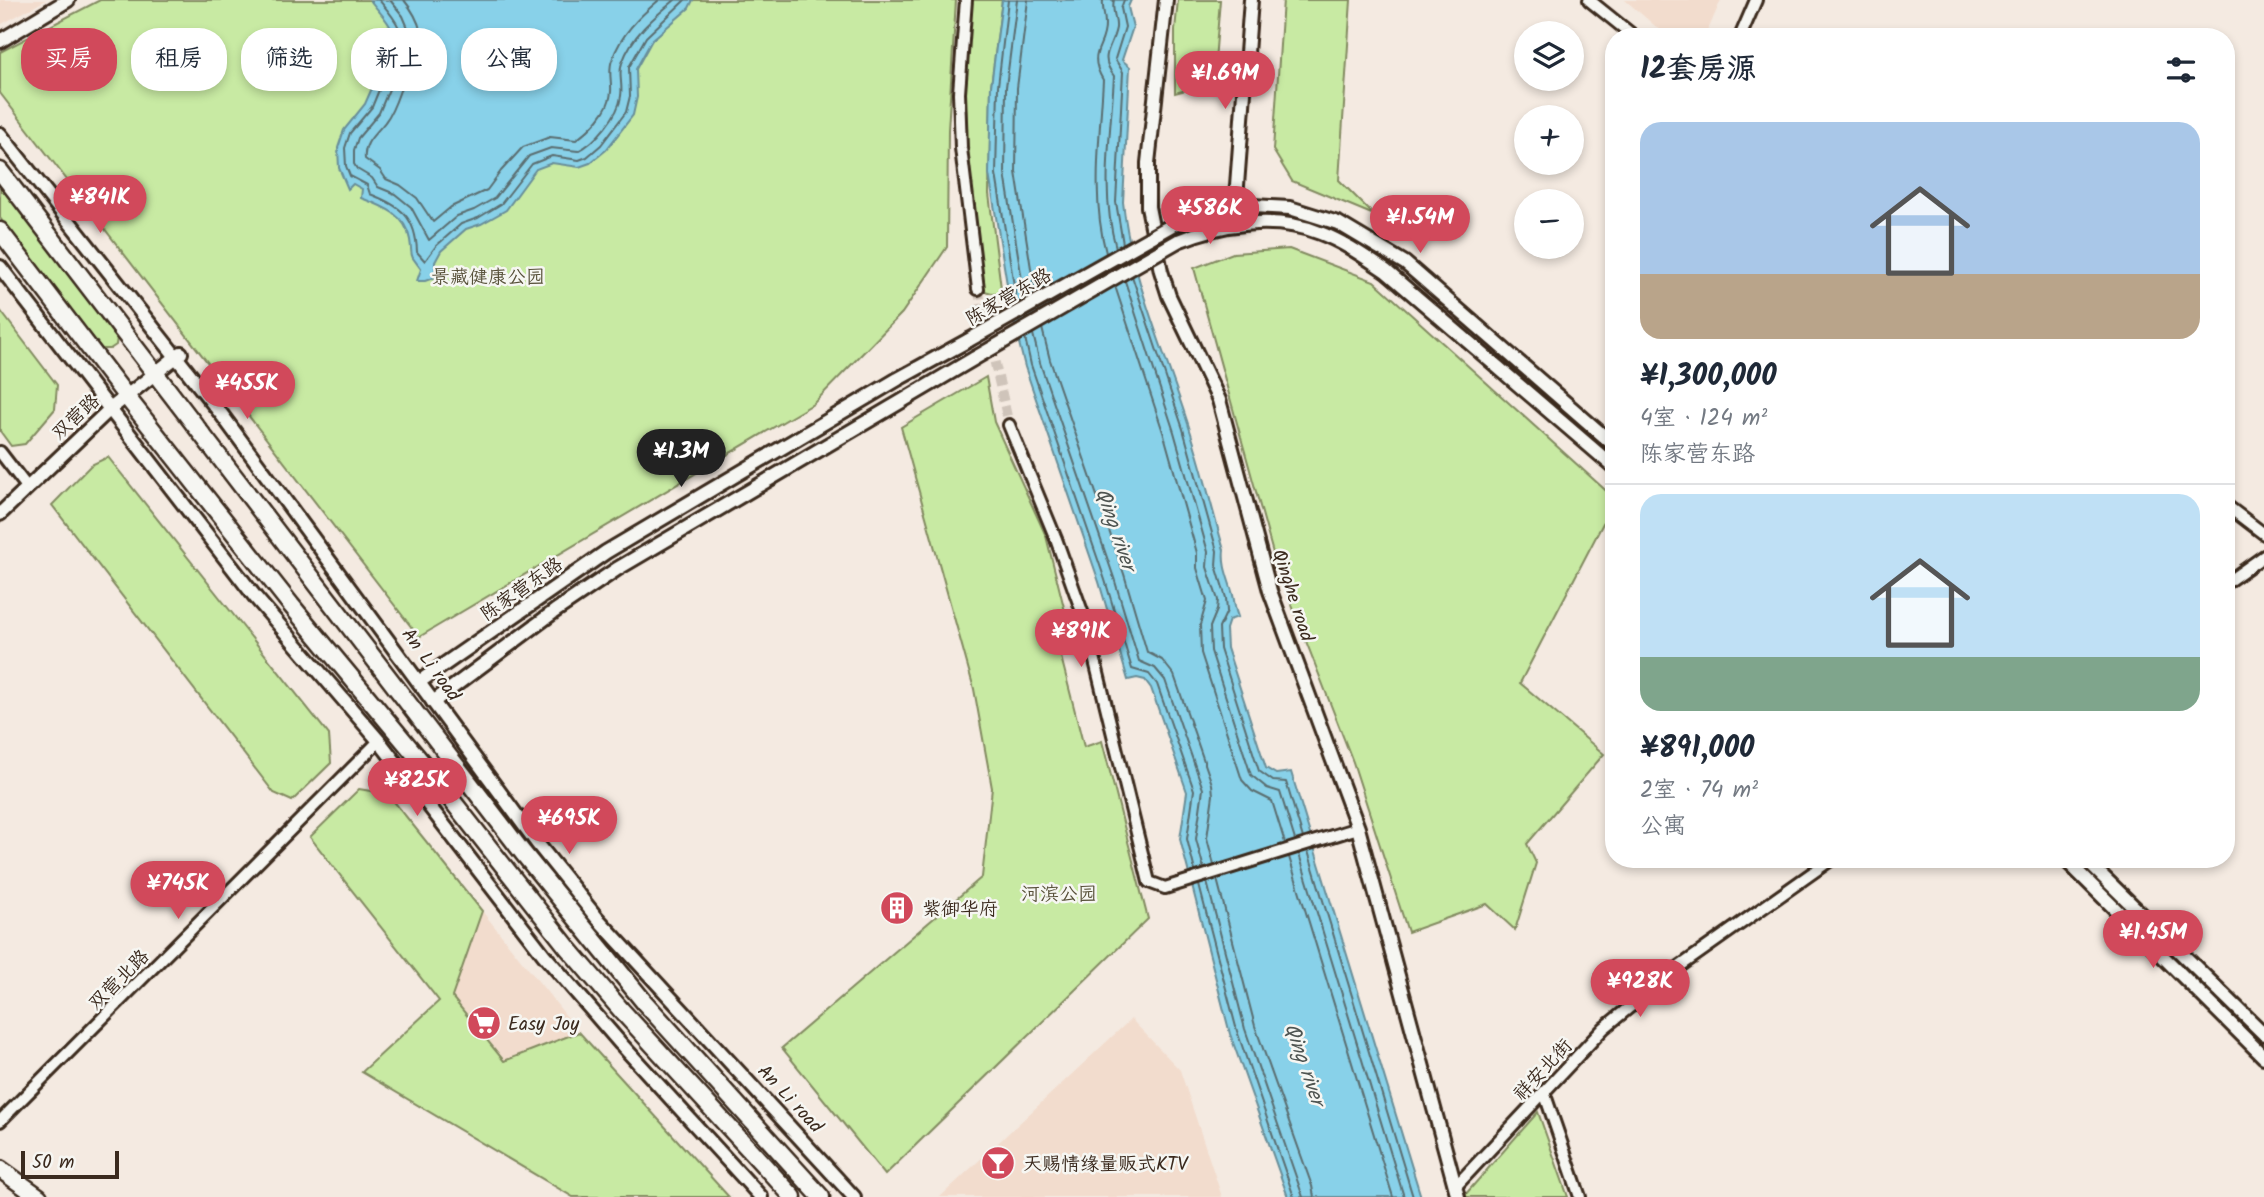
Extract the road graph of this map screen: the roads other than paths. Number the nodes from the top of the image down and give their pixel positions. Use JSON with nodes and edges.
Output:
{"nodes":[{"id":1,"x":68,"y":0,"type":"edge"},
{"id":2,"x":967,"y":0,"type":"edge"},
{"id":3,"x":1166,"y":0,"type":"edge"},
{"id":4,"x":1251,"y":0,"type":"edge"},
{"id":5,"x":1589,"y":0,"type":"edge"},
{"id":6,"x":1756,"y":0,"type":"edge"},
{"id":7,"x":1624,"y":28,"type":"edge"},
{"id":8,"x":1745,"y":28,"type":"edge"},
{"id":9,"x":0,"y":41,"type":"edge"},
{"id":10,"x":0,"y":134,"type":"edge"},
{"id":11,"x":0,"y":171,"type":"edge"},
{"id":12,"x":1235,"y":205,"type":"junction"},
{"id":13,"x":1234,"y":225,"type":"junction"},
{"id":14,"x":0,"y":231,"type":"edge"},
{"id":15,"x":0,"y":267,"type":"edge"},
{"id":16,"x":978,"y":289,"type":"tunnel mouth"},
{"id":17,"x":178,"y":355,"type":"junction"},
{"id":18,"x":156,"y":372,"type":"junction"},
{"id":19,"x":126,"y":396,"type":"junction"},
{"id":20,"x":109,"y":410,"type":"junction"},
{"id":21,"x":1009,"y":425,"type":"tunnel mouth"},
{"id":22,"x":1605,"y":437,"type":"edge"},
{"id":23,"x":0,"y":452,"type":"edge"},
{"id":24,"x":1605,"y":459,"type":"edge"},
{"id":25,"x":27,"y":487,"type":"junction"},
{"id":26,"x":2235,"y":512,"type":"edge"},
{"id":27,"x":0,"y":514,"type":"edge"},
{"id":28,"x":2264,"y":534,"type":"edge"},
{"id":29,"x":2264,"y":556,"type":"edge"},
{"id":30,"x":2235,"y":577,"type":"edge"},
{"id":31,"x":419,"y":682,"type":"junction"},
{"id":32,"x":433,"y":702,"type":"junction"},
{"id":33,"x":379,"y":741,"type":"junction"},
{"id":34,"x":1358,"y":828,"type":"junction"},
{"id":35,"x":1819,"y":868,"type":"edge"},
{"id":36,"x":2074,"y":868,"type":"edge"},
{"id":37,"x":2094,"y":868,"type":"edge"},
{"id":38,"x":2264,"y":1034,"type":"edge"},
{"id":39,"x":2264,"y":1057,"type":"edge"},
{"id":40,"x":1544,"y":1092,"type":"junction"},
{"id":41,"x":0,"y":1121,"type":"edge"},
{"id":42,"x":0,"y":1169,"type":"edge"},
{"id":43,"x":1456,"y":1192,"type":"edge"},
{"id":44,"x":39,"y":1197,"type":"edge"},
{"id":45,"x":761,"y":1197,"type":"edge"},
{"id":46,"x":793,"y":1197,"type":"edge"},
{"id":47,"x":821,"y":1197,"type":"edge"},
{"id":48,"x":855,"y":1197,"type":"edge"},
{"id":49,"x":1580,"y":1197,"type":"edge"}],
"edges":[{"from":1,"to":9,"type":"street"},
{"from":2,"to":16,"type":"street"},
{"from":3,"to":34,"type":"street","name":"Qinghe road"},
{"from":4,"to":12,"type":"street"},
{"from":5,"to":7,"type":"street"},
{"from":6,"to":8,"type":"street"},
{"from":10,"to":17,"type":"street","name":"An Li road"},
{"from":11,"to":18,"type":"main road"},
{"from":12,"to":13,"type":"street"},
{"from":12,"to":22,"type":"street","name":"陈家营东路"},
{"from":12,"to":31,"type":"street","name":"陈家营东路","bridge":true},
{"from":13,"to":24,"type":"street","name":"陈家营东路"},
{"from":13,"to":32,"type":"street","name":"陈家营东路","bridge":true},
{"from":14,"to":19,"type":"main road"},
{"from":15,"to":20,"type":"street"},
{"from":17,"to":18,"type":"street","name":"双营路"},
{"from":17,"to":31,"type":"street","name":"An Li road"},
{"from":18,"to":19,"type":"street","name":"双营路"},
{"from":18,"to":47,"type":"main road"},
{"from":19,"to":20,"type":"street","name":"双营路"},
{"from":19,"to":46,"type":"main road"},
{"from":20,"to":25,"type":"street","name":"双营路"},
{"from":20,"to":33,"type":"street"},
{"from":21,"to":34,"type":"street"},
{"from":23,"to":25,"type":"street"},
{"from":25,"to":27,"type":"street","name":"双营路"},
{"from":26,"to":28,"type":"street"},
{"from":29,"to":30,"type":"street"},
{"from":31,"to":32,"type":"street","name":"An Li road"},
{"from":32,"to":48,"type":"street","name":"An Li road"},
{"from":33,"to":41,"type":"street","name":"双营北路"},
{"from":33,"to":45,"type":"street"},
{"from":34,"to":43,"type":"street","name":"Qinghe road"},
{"from":35,"to":40,"type":"street","name":"祥安北街"},
{"from":36,"to":39,"type":"street"},
{"from":37,"to":38,"type":"street"},
{"from":40,"to":43,"type":"street","name":"祥安北街"},
{"from":40,"to":49,"type":"street"},
{"from":42,"to":44,"type":"main road"}]}
